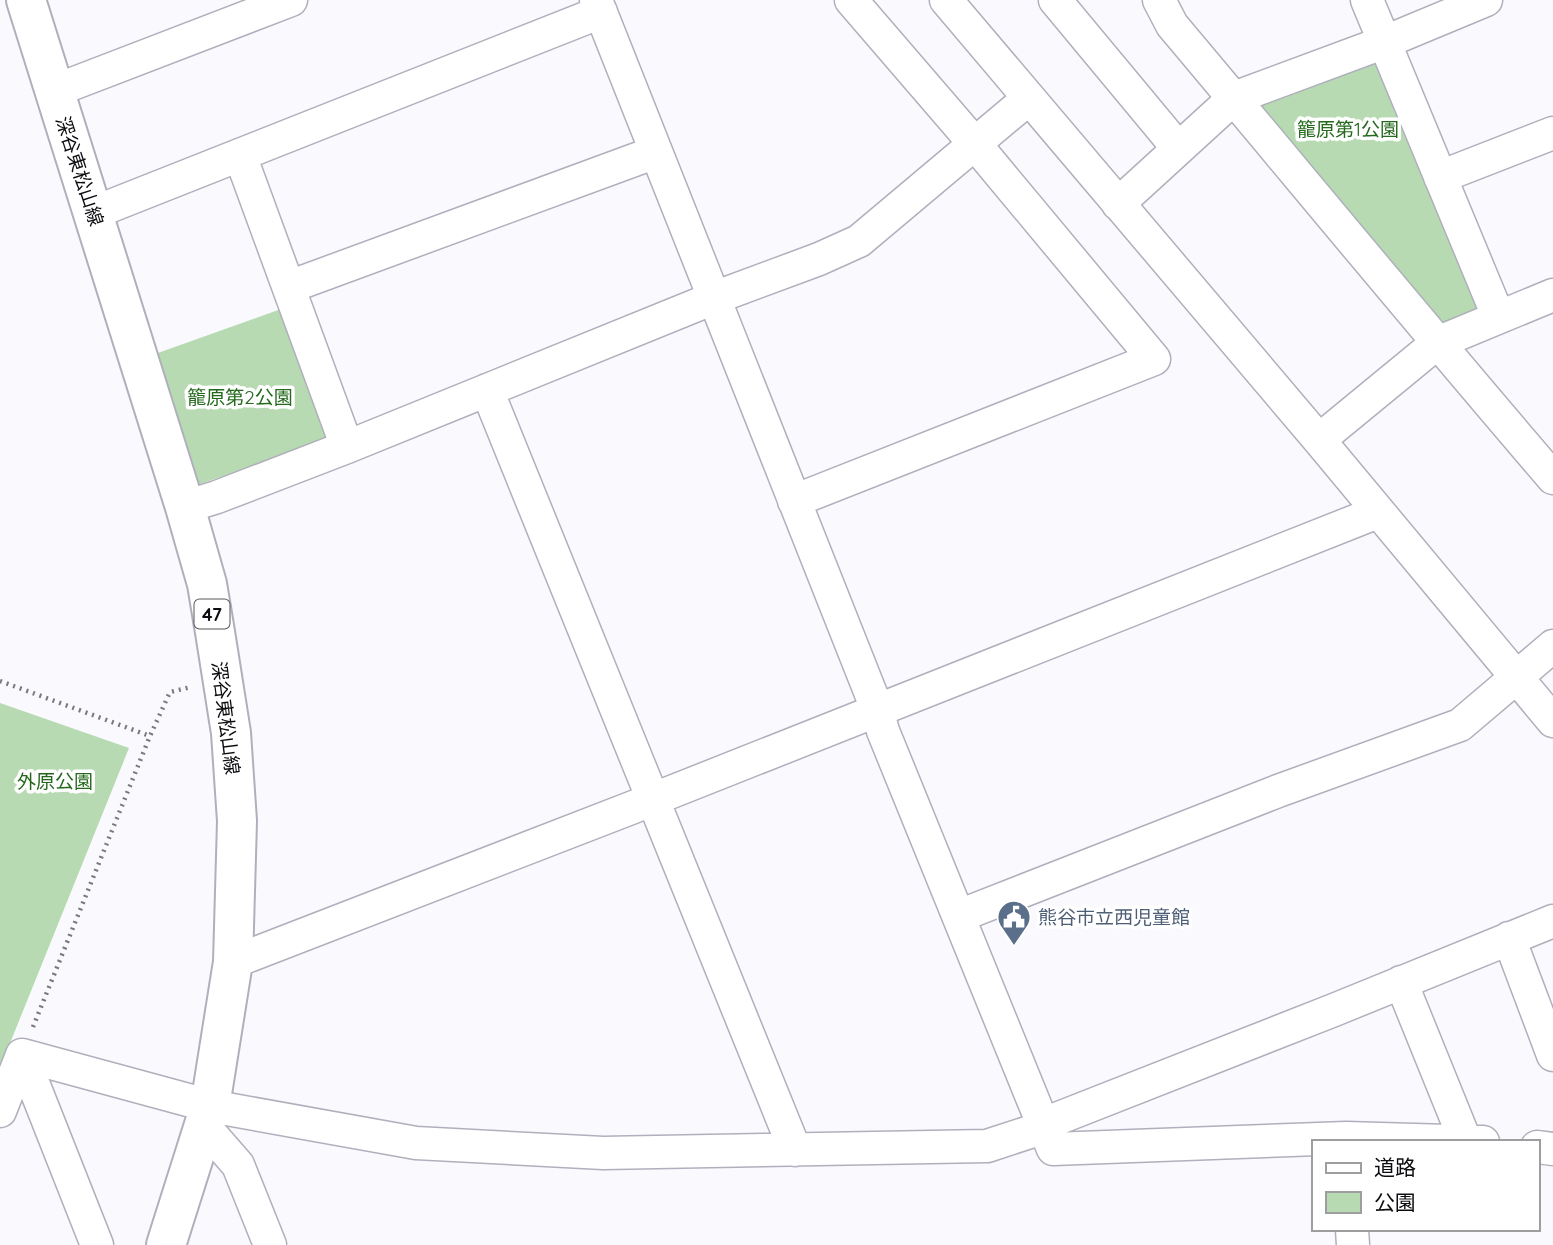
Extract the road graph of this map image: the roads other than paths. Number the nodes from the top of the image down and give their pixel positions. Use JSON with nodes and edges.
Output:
{"nodes":[{"id":1,"x":26,"y":0,"type":"edge"},
{"id":2,"x":292,"y":0,"type":"edge"},
{"id":3,"x":851,"y":0,"type":"edge"},
{"id":4,"x":946,"y":0,"type":"edge"},
{"id":5,"x":1055,"y":0,"type":"edge"},
{"id":6,"x":1159,"y":0,"type":"edge"},
{"id":7,"x":1367,"y":0,"type":"edge"},
{"id":8,"x":1486,"y":0,"type":"edge"},
{"id":9,"x":598,"y":6,"type":"edge"},
{"id":10,"x":1385,"y":41,"type":"junction"},
{"id":11,"x":54,"y":90,"type":"junction"},
{"id":12,"x":1234,"y":98,"type":"junction"},
{"id":13,"x":1028,"y":99,"type":"junction"},
{"id":14,"x":1553,"y":133,"type":"edge"},
{"id":15,"x":975,"y":144,"type":"junction"},
{"id":16,"x":1178,"y":149,"type":"junction"},
{"id":17,"x":656,"y":152,"type":"junction"},
{"id":18,"x":240,"y":155,"type":"junction"},
{"id":19,"x":1440,"y":177,"type":"junction"},
{"id":20,"x":1118,"y":204,"type":"junction"},
{"id":21,"x":93,"y":213,"type":"junction"},
{"id":22,"x":289,"y":288,"type":"junction"},
{"id":23,"x":1553,"y":295,"type":"edge"},
{"id":24,"x":714,"y":298,"type":"junction"},
{"id":25,"x":1498,"y":316,"type":"junction"},
{"id":26,"x":1437,"y":343,"type":"junction"},
{"id":27,"x":487,"y":390,"type":"junction"},
{"id":28,"x":1319,"y":440,"type":"junction"},
{"id":29,"x":347,"y":447,"type":"junction"},
{"id":30,"x":1547,"y":461,"type":"edge"},
{"id":31,"x":794,"y":501,"type":"junction"},
{"id":32,"x":185,"y":507,"type":"junction"},
{"id":33,"x":1378,"y":512,"type":"junction"},
{"id":34,"x":1553,"y":646,"type":"edge"},
{"id":35,"x":1516,"y":677,"type":"junction"},
{"id":36,"x":877,"y":709,"type":"junction"},
{"id":37,"x":1553,"y":721,"type":"edge"},
{"id":38,"x":655,"y":799,"type":"junction"},
{"id":39,"x":959,"y":916,"type":"junction"},
{"id":40,"x":1553,"y":921,"type":"edge"},
{"id":41,"x":1509,"y":939,"type":"junction"},
{"id":42,"x":233,"y":962,"type":"junction"},
{"id":43,"x":1401,"y":982,"type":"junction"},
{"id":44,"x":22,"y":1055,"type":"junction"},
{"id":45,"x":1553,"y":1055,"type":"edge"},
{"id":46,"x":0,"y":1111,"type":"edge"},
{"id":47,"x":207,"y":1116,"type":"junction"},
{"id":48,"x":1045,"y":1127,"type":"junction"},
{"id":49,"x":1474,"y":1140,"type":"edge"},
{"id":50,"x":1312,"y":1141,"type":"edge"},
{"id":51,"x":795,"y":1150,"type":"junction"},
{"id":52,"x":97,"y":1245,"type":"edge"},
{"id":53,"x":166,"y":1245,"type":"edge"},
{"id":54,"x":270,"y":1245,"type":"edge"}],
"edges":[{"from":1,"to":11,"type":"main road","name":"深谷東松山線","number":"47"},
{"from":2,"to":11,"type":"street"},
{"from":3,"to":15,"type":"street"},
{"from":4,"to":13,"type":"street"},
{"from":5,"to":16,"type":"street"},
{"from":6,"to":12,"type":"street"},
{"from":7,"to":10,"type":"street"},
{"from":8,"to":10,"type":"street"},
{"from":9,"to":17,"type":"street"},
{"from":9,"to":18,"type":"street"},
{"from":10,"to":12,"type":"street"},
{"from":10,"to":19,"type":"street"},
{"from":11,"to":21,"type":"main road","name":"深谷東松山線","number":"47"},
{"from":12,"to":16,"type":"street"},
{"from":12,"to":26,"type":"street"},
{"from":13,"to":15,"type":"street"},
{"from":13,"to":20,"type":"street"},
{"from":14,"to":19,"type":"street"},
{"from":15,"to":24,"type":"street"},
{"from":15,"to":31,"type":"street"},
{"from":16,"to":20,"type":"street"},
{"from":17,"to":22,"type":"street"},
{"from":17,"to":24,"type":"street"},
{"from":18,"to":21,"type":"street"},
{"from":18,"to":22,"type":"street"},
{"from":19,"to":25,"type":"street"},
{"from":20,"to":28,"type":"street"},
{"from":21,"to":32,"type":"main road","name":"深谷東松山線","number":"47"},
{"from":22,"to":29,"type":"street"},
{"from":23,"to":25,"type":"street"},
{"from":24,"to":27,"type":"street"},
{"from":24,"to":31,"type":"street"},
{"from":25,"to":26,"type":"street"},
{"from":26,"to":28,"type":"street"},
{"from":26,"to":30,"type":"street"},
{"from":27,"to":29,"type":"street"},
{"from":27,"to":38,"type":"street"},
{"from":28,"to":33,"type":"street"},
{"from":29,"to":32,"type":"street"},
{"from":31,"to":36,"type":"street"},
{"from":32,"to":42,"type":"main road","name":"深谷東松山線","number":"47"},
{"from":33,"to":35,"type":"street"},
{"from":33,"to":36,"type":"street"},
{"from":34,"to":35,"type":"street"},
{"from":35,"to":37,"type":"street"},
{"from":35,"to":39,"type":"street"},
{"from":36,"to":38,"type":"street"},
{"from":36,"to":39,"type":"street"},
{"from":38,"to":42,"type":"street"},
{"from":38,"to":51,"type":"street"},
{"from":39,"to":48,"type":"street"},
{"from":40,"to":41,"type":"street"},
{"from":41,"to":43,"type":"street"},
{"from":41,"to":45,"type":"street"},
{"from":42,"to":47,"type":"main road","name":"深谷東松山線","number":"47"},
{"from":43,"to":48,"type":"street"},
{"from":43,"to":49,"type":"street"},
{"from":44,"to":46,"type":"street"},
{"from":44,"to":47,"type":"street"},
{"from":44,"to":52,"type":"street"},
{"from":47,"to":51,"type":"street"},
{"from":47,"to":53,"type":"main road","name":"深谷東松山線","number":"47"},
{"from":47,"to":54,"type":"street"},
{"from":48,"to":50,"type":"street"},
{"from":48,"to":51,"type":"street"}]}
